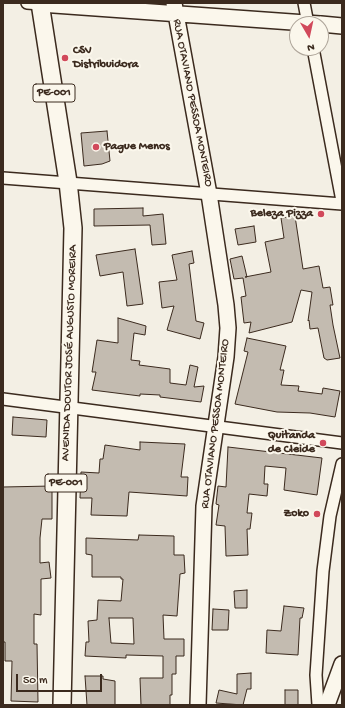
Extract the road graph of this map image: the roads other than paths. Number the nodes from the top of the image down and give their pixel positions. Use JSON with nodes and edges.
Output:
{"nodes":[{"id":1,"x":36,"y":3,"type":"edge"},
{"id":2,"x":304,"y":3,"type":"edge"},
{"id":3,"x":175,"y":8,"type":"edge"},
{"id":4,"x":310,"y":16,"type":"edge"},
{"id":5,"x":289,"y":21,"type":"edge"},
{"id":6,"x":329,"y":25,"type":"edge"},
{"id":7,"x":342,"y":26,"type":"edge"},
{"id":8,"x":314,"y":56,"type":"edge"},
{"id":9,"x":3,"y":178,"type":"edge"},
{"id":10,"x":68,"y":182,"type":"junction"},
{"id":11,"x":209,"y":194,"type":"junction"},
{"id":12,"x":342,"y":202,"type":"edge"},
{"id":13,"x":3,"y":399,"type":"edge"},
{"id":14,"x":68,"y":407,"type":"junction"},
{"id":15,"x":216,"y":426,"type":"junction"},
{"id":16,"x":342,"y":443,"type":"edge"},
{"id":17,"x":342,"y":464,"type":"edge"},
{"id":18,"x":342,"y":668,"type":"edge"},
{"id":19,"x":62,"y":705,"type":"edge"},
{"id":20,"x":198,"y":705,"type":"edge"},
{"id":21,"x":318,"y":705,"type":"edge"},
{"id":22,"x":327,"y":705,"type":"edge"}],
"edges":[{"from":1,"to":3,"type":"street"},
{"from":1,"to":10,"type":"main road","name":"AVENIDA DOUTOR JOSÉ AUGUSTO MOREIRA","number":"PE-001"},
{"from":2,"to":4,"type":"street"},
{"from":3,"to":5,"type":"street"},
{"from":3,"to":11,"type":"street","name":"RUA OTAVIANO PESSOA MONTEIRO"},
{"from":6,"to":7,"type":"street"},
{"from":8,"to":12,"type":"street"},
{"from":9,"to":10,"type":"street"},
{"from":10,"to":11,"type":"street"},
{"from":10,"to":14,"type":"main road","name":"AVENIDA DOUTOR JOSÉ AUGUSTO MOREIRA","number":"PE-001"},
{"from":11,"to":12,"type":"street"},
{"from":11,"to":15,"type":"street","name":"RUA OTAVIANO PESSOA MONTEIRO"},
{"from":13,"to":14,"type":"street"},
{"from":14,"to":15,"type":"street"},
{"from":14,"to":19,"type":"main road","name":"AVENIDA DOUTOR JOSÉ AUGUSTO MOREIRA","number":"PE-001"},
{"from":15,"to":16,"type":"street"},
{"from":15,"to":20,"type":"street","name":"RUA OTAVIANO PESSOA MONTEIRO"},
{"from":17,"to":21,"type":"street"},
{"from":18,"to":22,"type":"street"}]}
